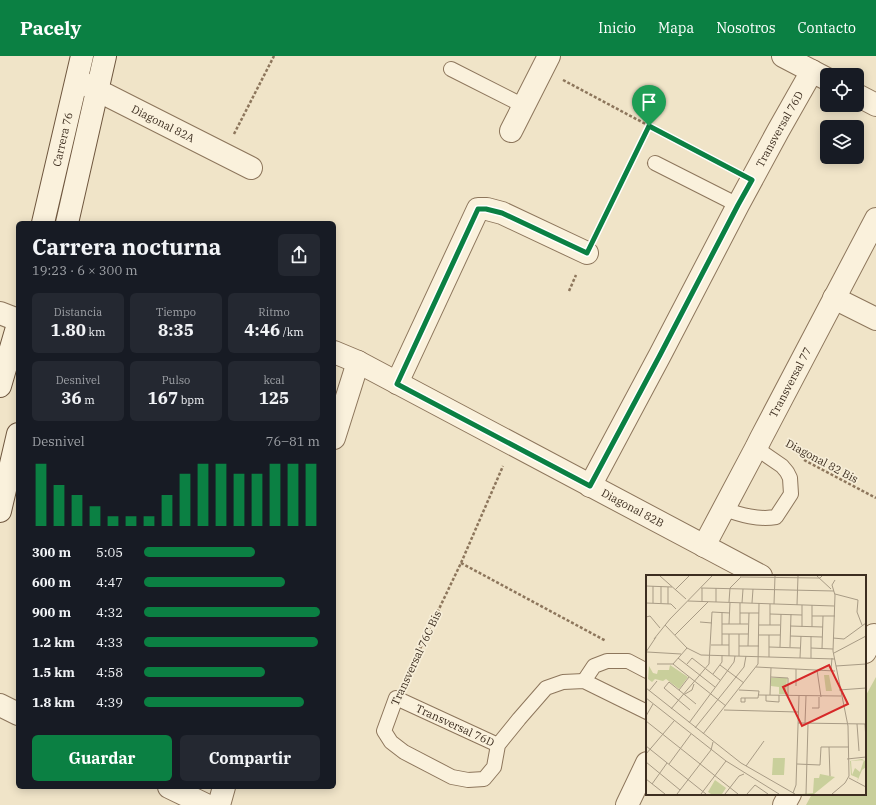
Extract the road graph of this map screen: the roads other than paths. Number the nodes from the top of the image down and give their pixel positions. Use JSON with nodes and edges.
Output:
{"nodes":[{"id":1,"x":82,"y":56,"type":"edge"},
{"id":2,"x":105,"y":56,"type":"edge"},
{"id":3,"x":783,"y":56,"type":"edge"},
{"id":4,"x":546,"y":63,"type":"edge"},
{"id":5,"x":451,"y":69,"type":"dead end"},
{"id":6,"x":819,"y":75,"type":"edge"},
{"id":7,"x":76,"y":79,"type":"junction"},
{"id":8,"x":97,"y":90,"type":"junction"},
{"id":9,"x":864,"y":99,"type":"edge"},
{"id":10,"x":876,"y":105,"type":"edge"},
{"id":11,"x":524,"y":106,"type":"junction"},
{"id":12,"x":511,"y":131,"type":"dead end"},
{"id":13,"x":656,"y":163,"type":"dead end"},
{"id":14,"x":251,"y":168,"type":"dead end"},
{"id":15,"x":738,"y":205,"type":"junction"},
{"id":16,"x":876,"y":219,"type":"edge"},
{"id":17,"x":43,"y":221,"type":"edge"},
{"id":18,"x":67,"y":221,"type":"edge"},
{"id":19,"x":587,"y":253,"type":"road end"},
{"id":20,"x":834,"y":298,"type":"junction"},
{"id":21,"x":0,"y":313,"type":"edge"},
{"id":22,"x":16,"y":319,"type":"edge"},
{"id":23,"x":876,"y":319,"type":"edge"},
{"id":24,"x":16,"y":331,"type":"edge"},
{"id":25,"x":336,"y":353,"type":"edge"},
{"id":26,"x":358,"y":362,"type":"junction"},
{"id":27,"x":397,"y":384,"type":"junction"},
{"id":28,"x":0,"y":386,"type":"edge"},
{"id":29,"x":336,"y":432,"type":"edge"},
{"id":30,"x":16,"y":443,"type":"edge"},
{"id":31,"x":756,"y":448,"type":"junction"},
{"id":32,"x":590,"y":486,"type":"junction"},
{"id":33,"x":724,"y":510,"type":"junction"},
{"id":34,"x":0,"y":511,"type":"edge"},
{"id":35,"x":704,"y":546,"type":"junction"},
{"id":36,"x":759,"y":575,"type":"edge"},
{"id":37,"x":646,"y":670,"type":"edge"},
{"id":38,"x":584,"y":682,"type":"junction"},
{"id":39,"x":396,"y":698,"type":"joint"},
{"id":40,"x":0,"y":706,"type":"edge"},
{"id":41,"x":646,"y":712,"type":"edge"},
{"id":42,"x":16,"y":713,"type":"edge"},
{"id":43,"x":498,"y":745,"type":"junction"},
{"id":44,"x":646,"y":765,"type":"edge"},
{"id":45,"x":173,"y":789,"type":"edge"},
{"id":46,"x":223,"y":789,"type":"edge"},
{"id":47,"x":789,"y":795,"type":"edge"},
{"id":48,"x":206,"y":805,"type":"edge"},
{"id":49,"x":219,"y":805,"type":"edge"},
{"id":50,"x":627,"y":805,"type":"edge"},
{"id":51,"x":784,"y":805,"type":"edge"}],
"edges":[{"from":1,"to":7,"type":"street","name":"Carrera 76"},
{"from":2,"to":8,"type":"street","name":"Carrera 76"},
{"from":3,"to":6,"type":"street"},
{"from":4,"to":11,"type":"street"},
{"from":5,"to":11,"type":"lane"},
{"from":6,"to":15,"type":"street","name":"Transversal 76D"},
{"from":7,"to":8,"type":"street","name":"Diagonal 82A"},
{"from":7,"to":17,"type":"street","name":"Carrera 76"},
{"from":8,"to":14,"type":"street","name":"Diagonal 82A"},
{"from":8,"to":18,"type":"street","name":"Carrera 76"},
{"from":9,"to":10,"type":"street"},
{"from":11,"to":12,"type":"street"},
{"from":13,"to":15,"type":"lane"},
{"from":15,"to":32,"type":"street","name":"Transversal 76D"},
{"from":16,"to":20,"type":"street","name":"Transversal 77"},
{"from":19,"to":27,"type":"street"},
{"from":20,"to":23,"type":"street"},
{"from":20,"to":31,"type":"street","name":"Transversal 77"},
{"from":21,"to":22,"type":"street"},
{"from":24,"to":28,"type":"street"},
{"from":25,"to":26,"type":"street","name":"Diagonal 82B"},
{"from":26,"to":27,"type":"street","name":"Diagonal 82B"},
{"from":26,"to":29,"type":"street"},
{"from":27,"to":32,"type":"street","name":"Diagonal 82B"},
{"from":30,"to":34,"type":"street"},
{"from":31,"to":33,"type":"street","name":"Transversal 77"},
{"from":31,"to":33,"type":"lane"},
{"from":32,"to":35,"type":"street","name":"Diagonal 82B"},
{"from":33,"to":35,"type":"street","name":"Transversal 77"},
{"from":35,"to":36,"type":"street","name":"Diagonal 82B"},
{"from":37,"to":38,"type":"lane"},
{"from":38,"to":41,"type":"lane"},
{"from":38,"to":43,"type":"lane","name":"Transversal 76D"},
{"from":39,"to":43,"type":"lane","name":"Transversal 76D"},
{"from":39,"to":43,"type":"lane","name":"Transversal 76C Bis"},
{"from":40,"to":42,"type":"street"},
{"from":44,"to":50,"type":"street"},
{"from":45,"to":48,"type":"street"},
{"from":46,"to":49,"type":"street"},
{"from":47,"to":51,"type":"street"}]}
